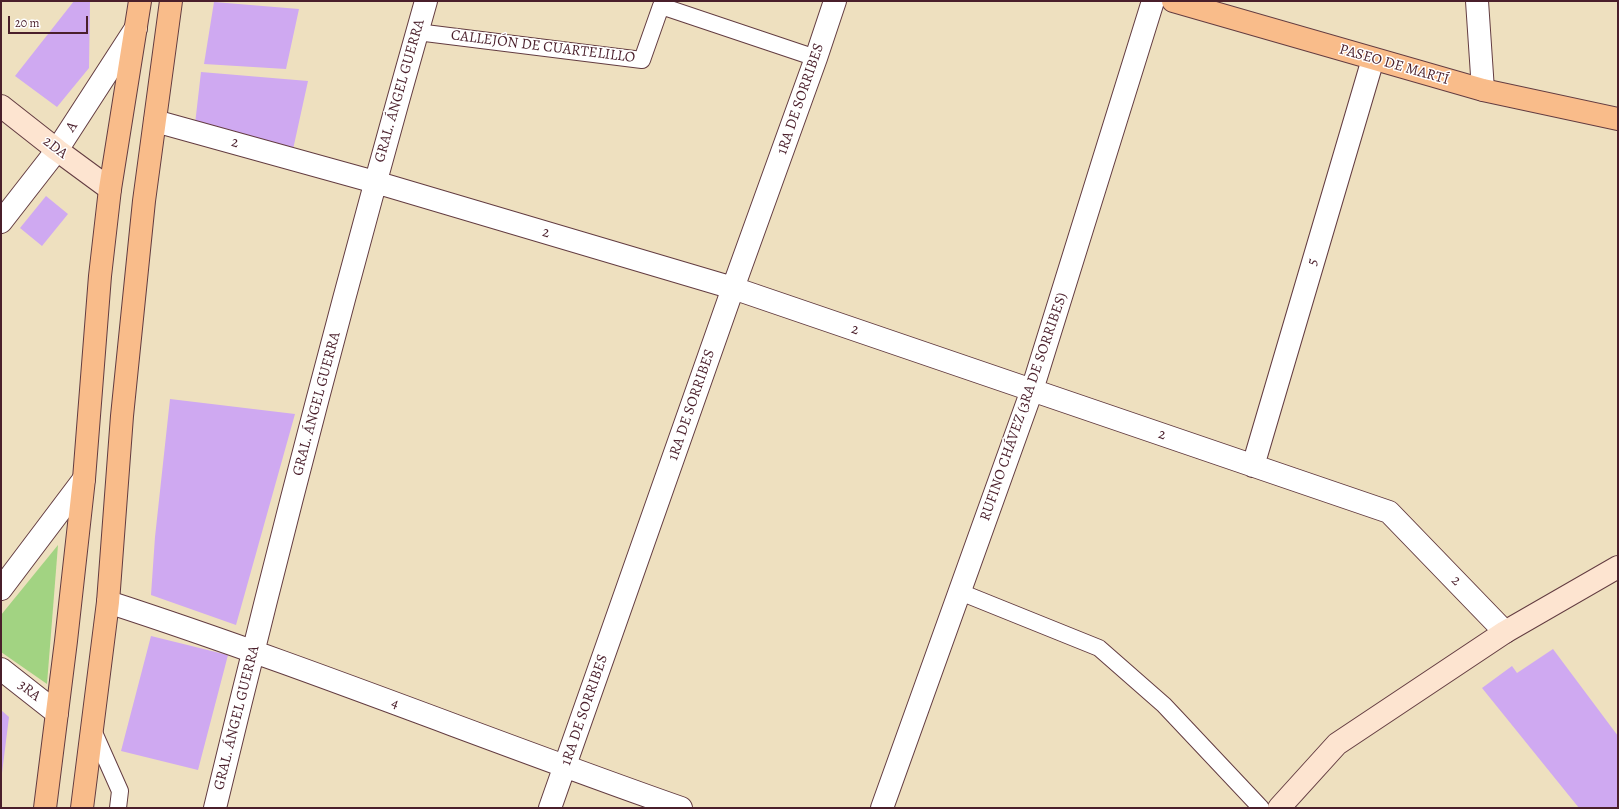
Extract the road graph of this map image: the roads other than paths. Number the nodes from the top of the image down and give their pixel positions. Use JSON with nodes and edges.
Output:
{"nodes":[{"id":1,"x":139,"y":1,"type":"edge"},
{"id":2,"x":171,"y":1,"type":"edge"},
{"id":3,"x":426,"y":1,"type":"edge"},
{"id":4,"x":834,"y":1,"type":"edge"},
{"id":5,"x":1153,"y":1,"type":"edge"},
{"id":6,"x":1173,"y":1,"type":"edge"},
{"id":7,"x":1477,"y":1,"type":"edge"},
{"id":8,"x":136,"y":28,"type":"junction"},
{"id":9,"x":417,"y":32,"type":"junction"},
{"id":10,"x":816,"y":58,"type":"junction"},
{"id":11,"x":1373,"y":59,"type":"junction"},
{"id":12,"x":1483,"y":90,"type":"junction"},
{"id":13,"x":1,"y":106,"type":"edge"},
{"id":14,"x":1618,"y":119,"type":"edge"},
{"id":15,"x":155,"y":121,"type":"junction"},
{"id":16,"x":57,"y":150,"type":"junction"},
{"id":17,"x":375,"y":182,"type":"junction"},
{"id":18,"x":110,"y":189,"type":"junction"},
{"id":19,"x":1,"y":222,"type":"edge"},
{"id":20,"x":734,"y":288,"type":"junction"},
{"id":21,"x":1032,"y":390,"type":"junction"},
{"id":22,"x":1253,"y":466,"type":"junction"},
{"id":23,"x":84,"y":479,"type":"junction"},
{"id":24,"x":1618,"y":567,"type":"edge"},
{"id":25,"x":1,"y":589,"type":"edge"},
{"id":26,"x":960,"y":592,"type":"junction"},
{"id":27,"x":108,"y":602,"type":"junction"},
{"id":28,"x":1505,"y":632,"type":"junction"},
{"id":29,"x":253,"y":651,"type":"junction"},
{"id":30,"x":1,"y":669,"type":"edge"},
{"id":31,"x":57,"y":713,"type":"junction"},
{"id":32,"x":92,"y":728,"type":"junction"},
{"id":33,"x":565,"y":767,"type":"junction"},
{"id":34,"x":45,"y":808,"type":"edge"},
{"id":35,"x":82,"y":808,"type":"edge"},
{"id":36,"x":118,"y":808,"type":"edge"},
{"id":37,"x":214,"y":808,"type":"edge"},
{"id":38,"x":550,"y":808,"type":"edge"},
{"id":39,"x":681,"y":808,"type":"edge"},
{"id":40,"x":882,"y":808,"type":"edge"},
{"id":41,"x":1261,"y":808,"type":"edge"},
{"id":42,"x":1279,"y":808,"type":"edge"}],
"edges":[{"from":1,"to":8,"type":"main road"},
{"from":2,"to":15,"type":"main road"},
{"from":3,"to":9,"type":"street","name":"GRAL. ÁNGEL GUERRA"},
{"from":4,"to":10,"type":"street","name":"1RA DE SORRIBES"},
{"from":5,"to":21,"type":"street","name":"RUFINO CHÁVEZ (3RA DE SORRIBES)"},
{"from":6,"to":11,"type":"main road","name":"PASEO DE MARTÍ"},
{"from":7,"to":12,"type":"street"},
{"from":8,"to":16,"type":"street","name":"A"},
{"from":8,"to":18,"type":"main road"},
{"from":9,"to":10,"type":"lane","name":"CALLEJÓN DE CUARTELILLO"},
{"from":9,"to":17,"type":"street","name":"GRAL. ÁNGEL GUERRA"},
{"from":10,"to":20,"type":"street","name":"1RA DE SORRIBES"},
{"from":11,"to":12,"type":"main road","name":"PASEO DE MARTÍ"},
{"from":11,"to":22,"type":"street","name":"5"},
{"from":12,"to":14,"type":"main road","name":"PASEO DE MARTÍ"},
{"from":13,"to":16,"type":"main road","name":"2DA"},
{"from":15,"to":17,"type":"street","name":"2"},
{"from":15,"to":27,"type":"main road"},
{"from":16,"to":18,"type":"main road","name":"2DA"},
{"from":16,"to":19,"type":"street","name":"A"},
{"from":17,"to":20,"type":"street","name":"2"},
{"from":17,"to":29,"type":"street","name":"GRAL. ÁNGEL GUERRA"},
{"from":18,"to":23,"type":"main road"},
{"from":20,"to":21,"type":"street","name":"2"},
{"from":20,"to":33,"type":"street","name":"1RA DE SORRIBES"},
{"from":21,"to":22,"type":"street","name":"2"},
{"from":21,"to":26,"type":"street","name":"RUFINO CHÁVEZ (3RA DE SORRIBES)"},
{"from":22,"to":28,"type":"street","name":"2"},
{"from":23,"to":25,"type":"street"},
{"from":23,"to":31,"type":"main road"},
{"from":24,"to":28,"type":"main road"},
{"from":26,"to":40,"type":"street","name":"RUFINO CHÁVEZ (3RA DE SORRIBES)"},
{"from":26,"to":41,"type":"lane"},
{"from":27,"to":29,"type":"street","name":"4"},
{"from":27,"to":32,"type":"main road"},
{"from":28,"to":42,"type":"main road"},
{"from":29,"to":33,"type":"street","name":"4"},
{"from":29,"to":37,"type":"street","name":"GRAL. ÁNGEL GUERRA"},
{"from":30,"to":31,"type":"street","name":"3RA"},
{"from":31,"to":34,"type":"main road"},
{"from":32,"to":35,"type":"main road"},
{"from":32,"to":36,"type":"lane"},
{"from":33,"to":38,"type":"street","name":"1RA DE SORRIBES"},
{"from":33,"to":39,"type":"street","name":"4"}]}
